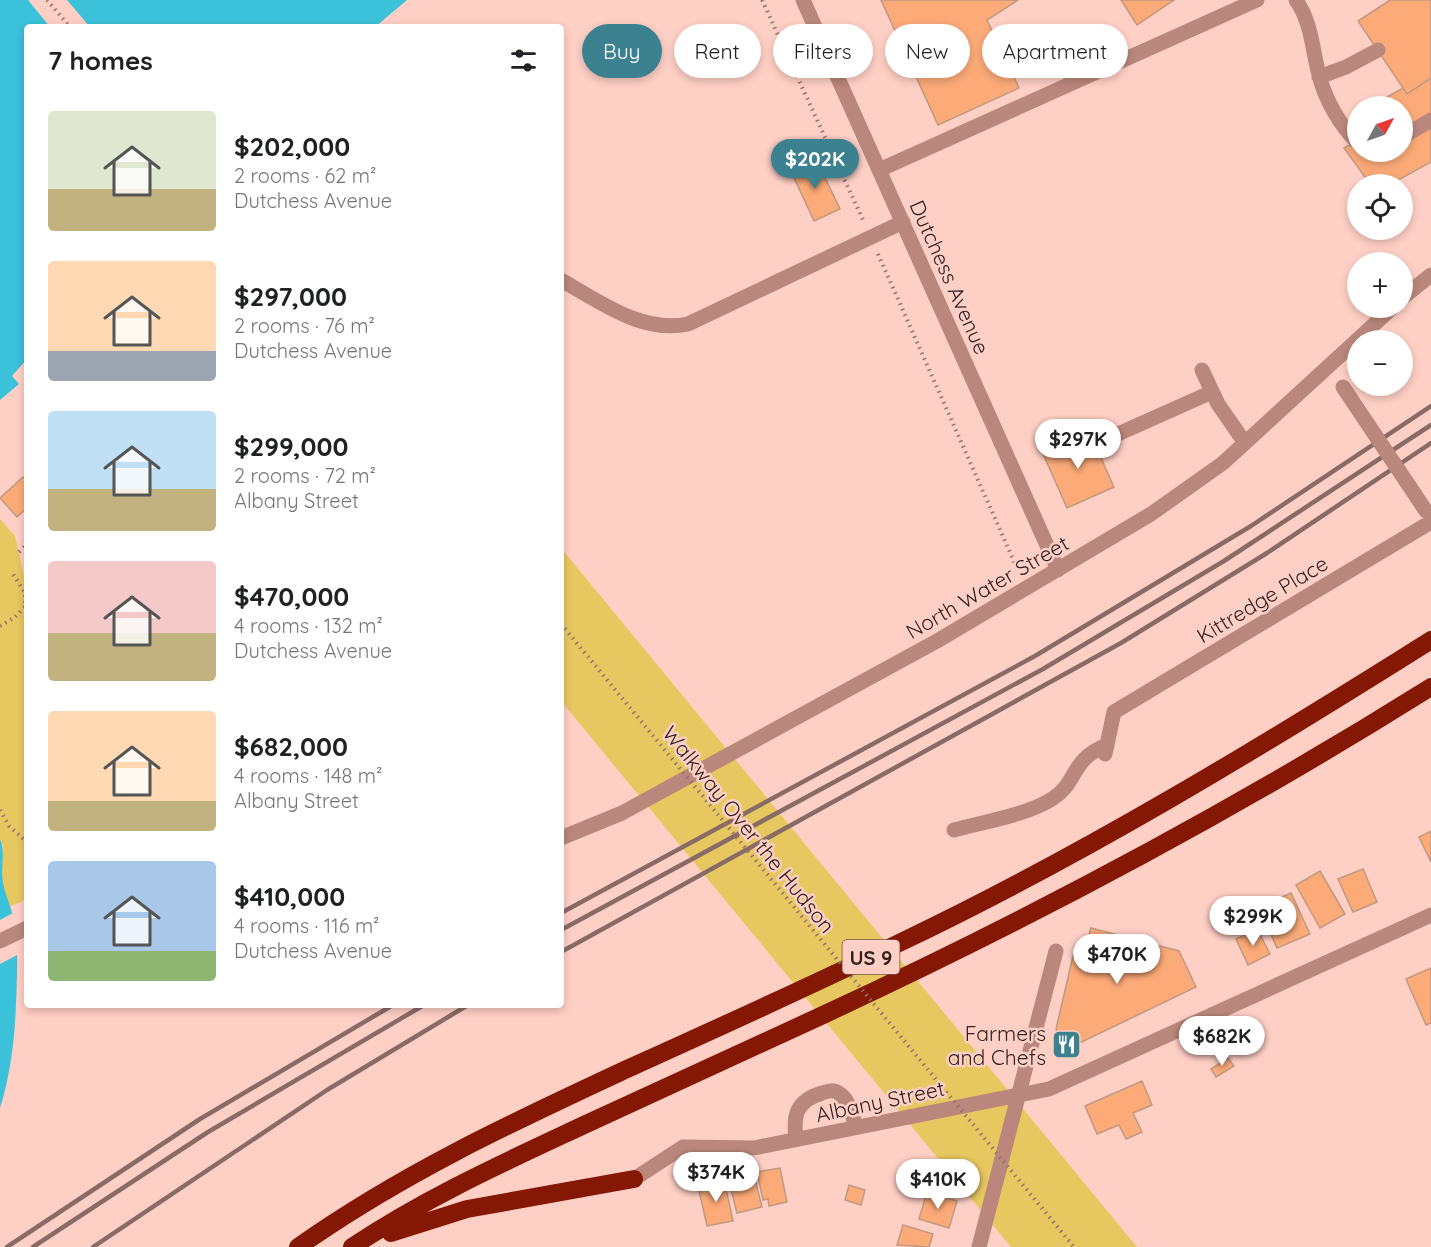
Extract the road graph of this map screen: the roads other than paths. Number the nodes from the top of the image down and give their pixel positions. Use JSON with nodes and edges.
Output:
{"nodes":[{"id":1,"x":803,"y":0,"type":"edge"},
{"id":2,"x":1257,"y":0,"type":"edge"},
{"id":3,"x":1296,"y":0,"type":"edge"},
{"id":4,"x":1378,"y":50,"type":"dead end"},
{"id":5,"x":1319,"y":77,"type":"junction"},
{"id":6,"x":1431,"y":120,"type":"edge"},
{"id":7,"x":1347,"y":129,"type":"edge"},
{"id":8,"x":1413,"y":130,"type":"edge"},
{"id":9,"x":879,"y":170,"type":"junction"},
{"id":10,"x":903,"y":222,"type":"junction"},
{"id":11,"x":1429,"y":274,"type":"edge"},
{"id":12,"x":564,"y":282,"type":"edge"},
{"id":13,"x":1413,"y":288,"type":"edge"},
{"id":14,"x":1381,"y":318,"type":"edge"},
{"id":15,"x":1329,"y":366,"type":"junction"},
{"id":16,"x":1202,"y":370,"type":"dead end"},
{"id":17,"x":1212,"y":392,"type":"junction"},
{"id":18,"x":1101,"y":442,"type":"dead end"},
{"id":19,"x":1245,"y":444,"type":"junction"},
{"id":20,"x":1429,"y":517,"type":"edge"},
{"id":21,"x":1058,"y":570,"type":"junction"},
{"id":22,"x":1431,"y":640,"type":"edge"},
{"id":23,"x":1431,"y":687,"type":"edge"},
{"id":24,"x":954,"y":830,"type":"dead end"},
{"id":25,"x":564,"y":837,"type":"edge"},
{"id":26,"x":1431,"y":915,"type":"edge"},
{"id":27,"x":24,"y":929,"type":"edge"},
{"id":28,"x":0,"y":941,"type":"edge"},
{"id":29,"x":1056,"y":951,"type":"dead end"},
{"id":30,"x":1020,"y":1095,"type":"junction"},
{"id":31,"x":856,"y":1127,"type":"junction"},
{"id":32,"x":796,"y":1139,"type":"junction"},
{"id":33,"x":634,"y":1179,"type":"joint"},
{"id":34,"x":298,"y":1247,"type":"edge"},
{"id":35,"x":351,"y":1247,"type":"edge"},
{"id":36,"x":359,"y":1247,"type":"edge"},
{"id":37,"x":980,"y":1247,"type":"edge"}],
"edges":[{"from":1,"to":9,"type":"street","name":"Dutchess Avenue"},
{"from":2,"to":9,"type":"street"},
{"from":3,"to":5,"type":"street"},
{"from":4,"to":5,"type":"street"},
{"from":5,"to":7,"type":"street"},
{"from":6,"to":8,"type":"street"},
{"from":9,"to":10,"type":"street","name":"Dutchess Avenue"},
{"from":10,"to":12,"type":"street"},
{"from":10,"to":21,"type":"street","name":"Dutchess Avenue"},
{"from":11,"to":13,"type":"street"},
{"from":14,"to":15,"type":"street","name":"North Water Street"},
{"from":15,"to":19,"type":"street","name":"North Water Street"},
{"from":15,"to":20,"type":"street","bridge":true},
{"from":16,"to":17,"type":"street"},
{"from":17,"to":18,"type":"street"},
{"from":17,"to":19,"type":"street"},
{"from":19,"to":21,"type":"street","name":"North Water Street"},
{"from":20,"to":24,"type":"street","name":"Kittredge Place"},
{"from":21,"to":25,"type":"street","name":"North Water Street"},
{"from":22,"to":34,"type":"highway","number":"US 9"},
{"from":23,"to":35,"type":"highway","number":"US 9"},
{"from":26,"to":30,"type":"street","name":"Albany Street"},
{"from":27,"to":28,"type":"street"},
{"from":29,"to":30,"type":"street"},
{"from":30,"to":31,"type":"street","name":"Albany Street"},
{"from":30,"to":37,"type":"street"},
{"from":31,"to":32,"type":"street","name":"Albany Street"},
{"from":31,"to":32,"type":"street"},
{"from":32,"to":33,"type":"street","name":"Albany Street"},
{"from":33,"to":36,"type":"highway"}]}
